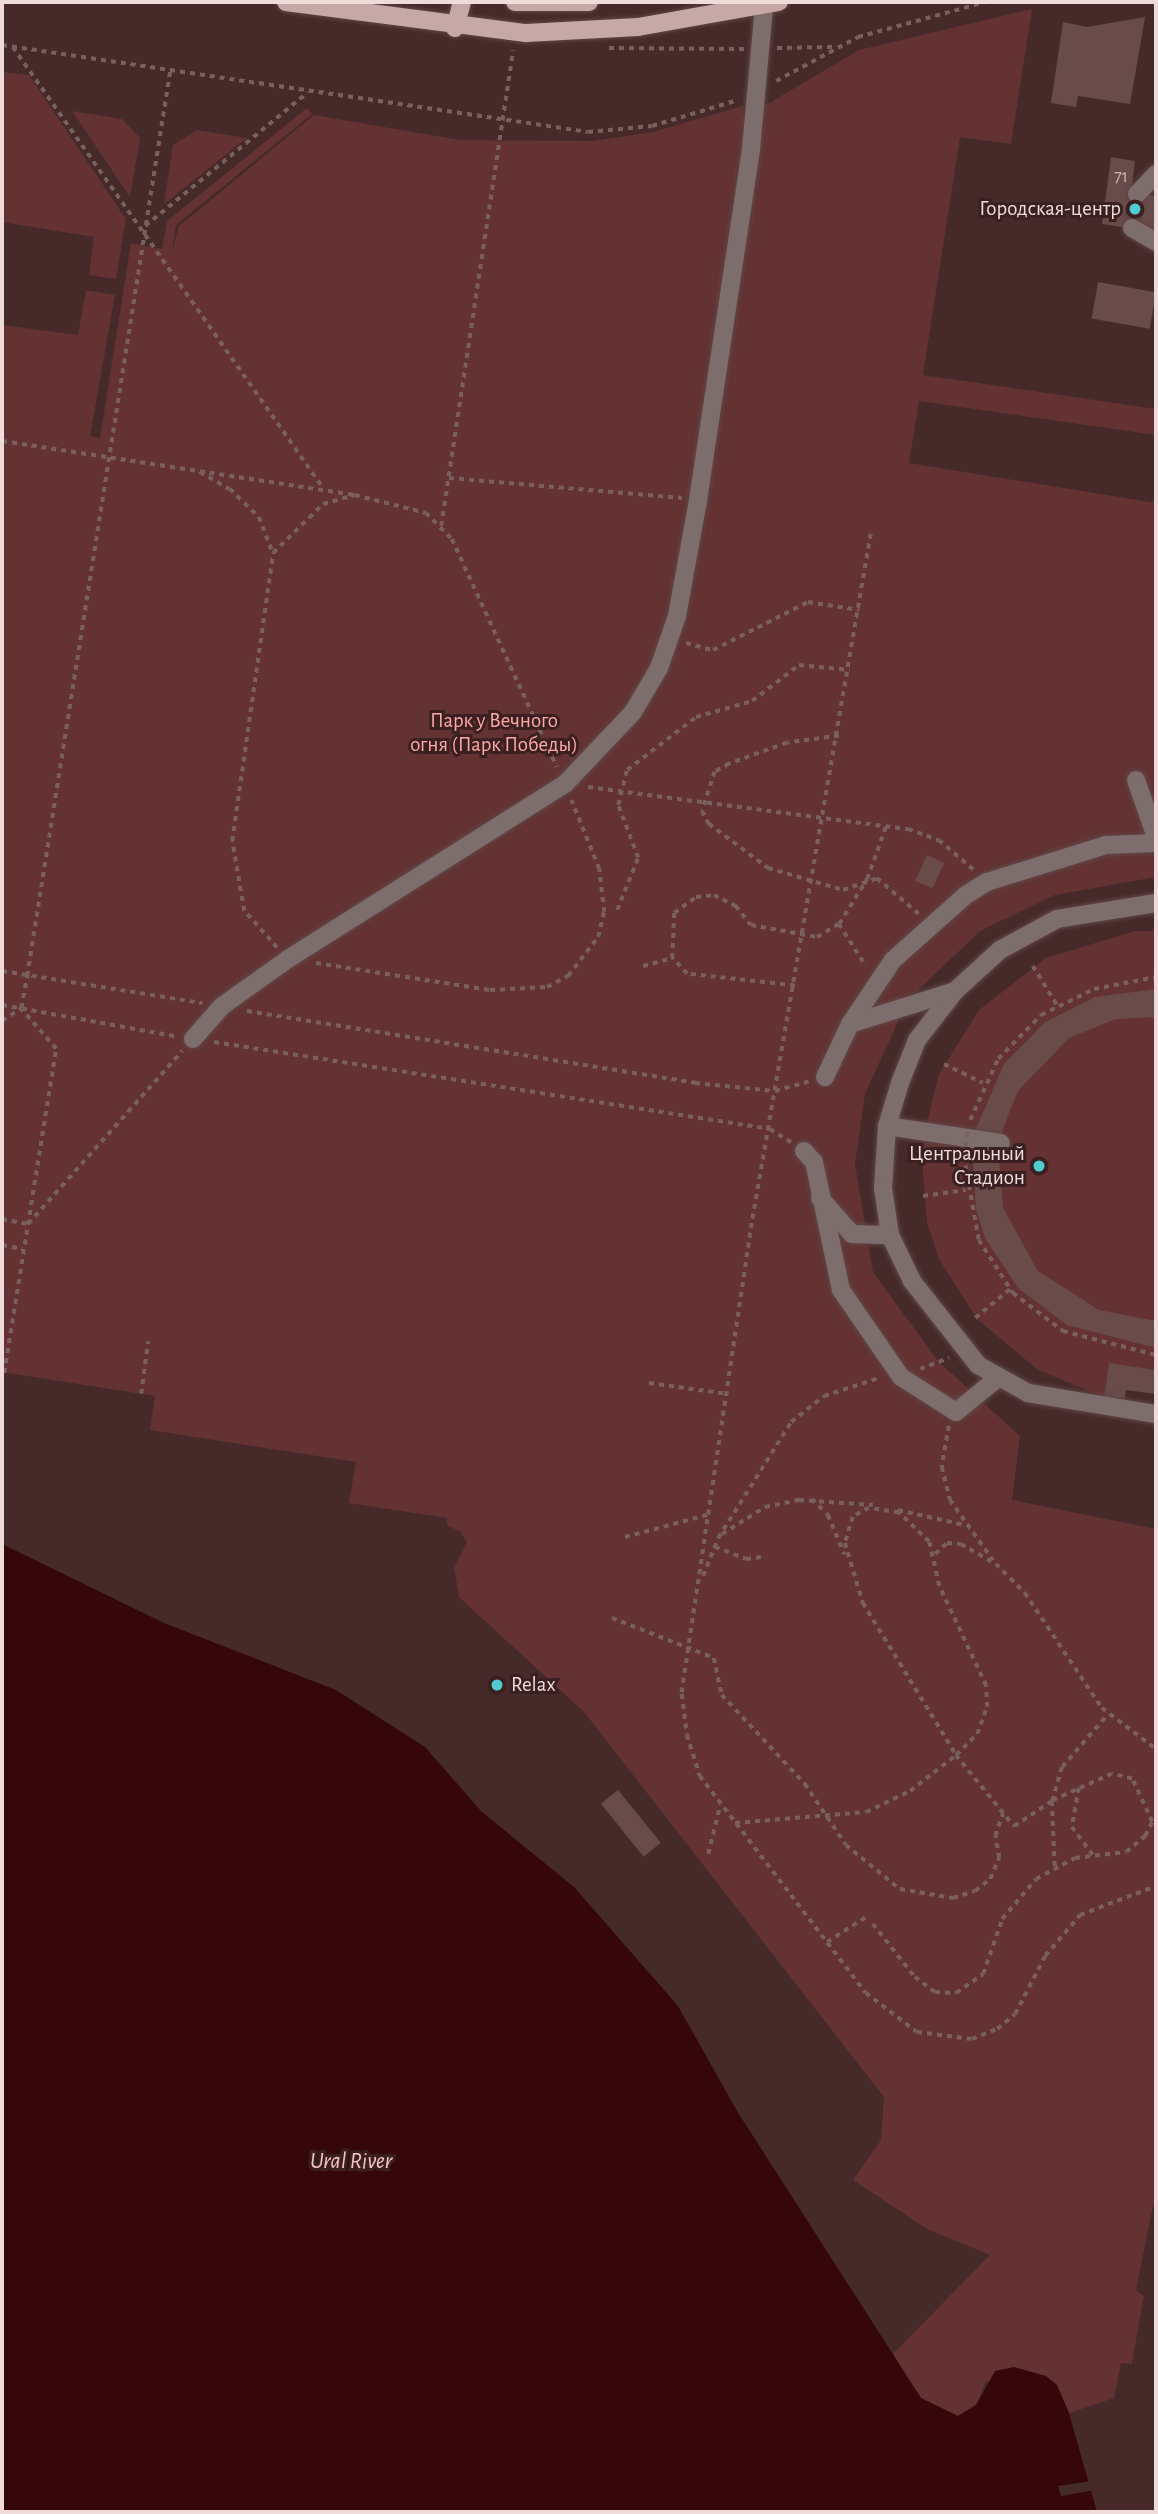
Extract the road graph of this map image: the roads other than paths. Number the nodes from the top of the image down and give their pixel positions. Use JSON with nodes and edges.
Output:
{"nodes":[{"id":1,"x":286,"y":2,"type":"edge"},
{"id":2,"x":462,"y":2,"type":"edge"},
{"id":3,"x":515,"y":2,"type":"edge"},
{"id":4,"x":589,"y":2,"type":"edge"},
{"id":5,"x":771,"y":3,"type":"edge"},
{"id":6,"x":455,"y":28,"type":"junction"},
{"id":7,"x":1156,"y":174,"type":"edge"},
{"id":8,"x":1137,"y":194,"type":"tunnel mouth"},
{"id":9,"x":1132,"y":228,"type":"dead end"},
{"id":10,"x":1156,"y":242,"type":"edge"},
{"id":11,"x":1136,"y":780,"type":"dead end"},
{"id":12,"x":1156,"y":837,"type":"edge"},
{"id":13,"x":1156,"y":843,"type":"edge"},
{"id":14,"x":1156,"y":903,"type":"edge"},
{"id":15,"x":955,"y":991,"type":"junction"},
{"id":16,"x":849,"y":1024,"type":"junction"},
{"id":17,"x":192,"y":1039,"type":"road end"},
{"id":18,"x":825,"y":1077,"type":"road end"},
{"id":19,"x":887,"y":1126,"type":"junction"},
{"id":20,"x":1001,"y":1143,"type":"dead end"},
{"id":21,"x":804,"y":1151,"type":"road end"},
{"id":22,"x":820,"y":1198,"type":"junction"},
{"id":23,"x":890,"y":1234,"type":"junction"},
{"id":24,"x":999,"y":1377,"type":"junction"},
{"id":25,"x":1156,"y":1414,"type":"edge"}],
"edges":[{"from":1,"to":6,"type":"main road"},
{"from":2,"to":6,"type":"main road"},
{"from":3,"to":4,"type":"main road"},
{"from":5,"to":6,"type":"main road"},
{"from":5,"to":17,"type":"lane"},
{"from":7,"to":8,"type":"lane"},
{"from":9,"to":10,"type":"lane"},
{"from":11,"to":12,"type":"lane"},
{"from":13,"to":16,"type":"lane"},
{"from":14,"to":15,"type":"lane"},
{"from":15,"to":16,"type":"lane"},
{"from":15,"to":19,"type":"lane"},
{"from":16,"to":18,"type":"lane"},
{"from":19,"to":20,"type":"lane"},
{"from":19,"to":23,"type":"lane"},
{"from":21,"to":22,"type":"lane"},
{"from":22,"to":23,"type":"lane"},
{"from":22,"to":24,"type":"lane"},
{"from":23,"to":24,"type":"lane"},
{"from":24,"to":25,"type":"lane"}]}
